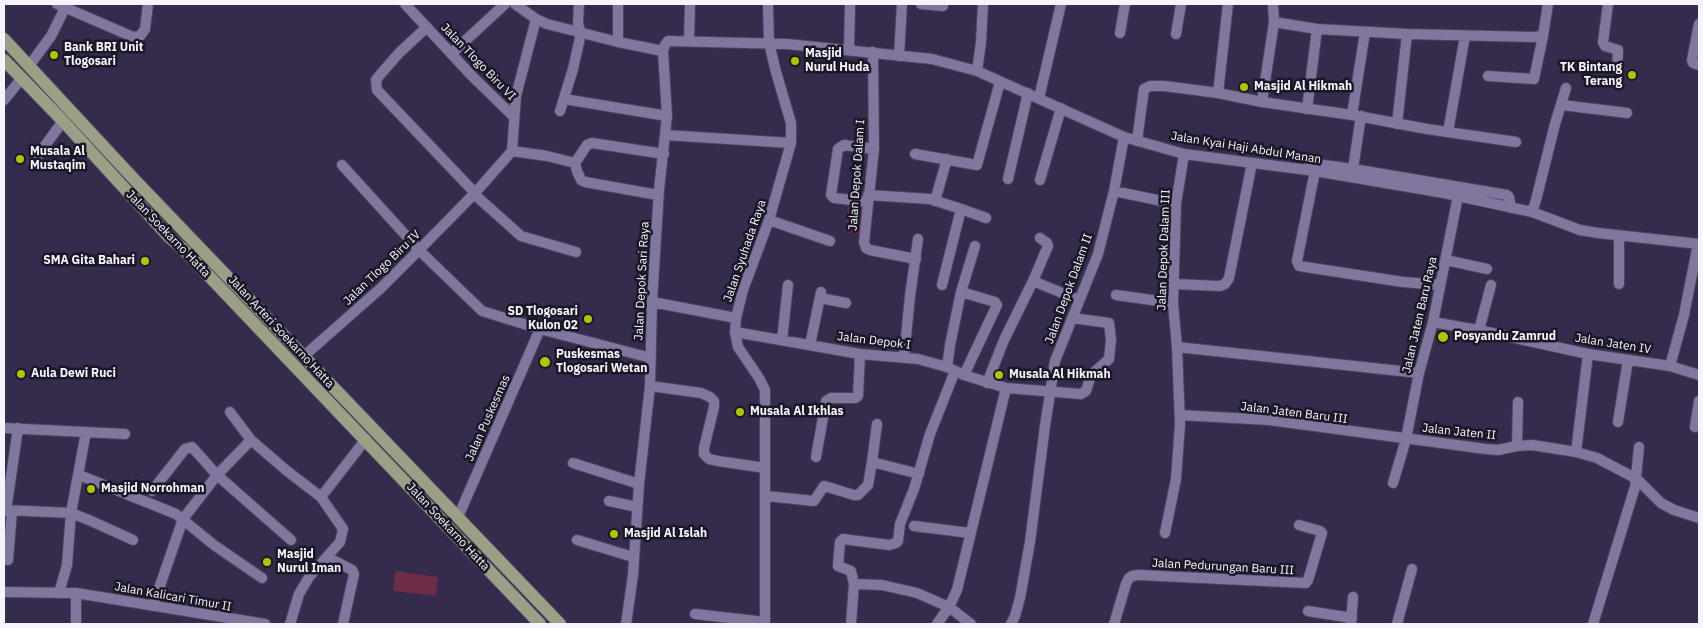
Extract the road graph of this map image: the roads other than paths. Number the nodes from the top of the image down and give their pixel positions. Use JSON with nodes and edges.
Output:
{"nodes":[{"id":1,"x":148,"y":4,"type":"edge"},
{"id":2,"x":405,"y":4,"type":"edge"},
{"id":3,"x":505,"y":4,"type":"edge"},
{"id":4,"x":515,"y":4,"type":"edge"},
{"id":5,"x":579,"y":4,"type":"edge"},
{"id":6,"x":618,"y":4,"type":"edge"},
{"id":7,"x":690,"y":4,"type":"edge"},
{"id":8,"x":768,"y":4,"type":"edge"},
{"id":9,"x":850,"y":4,"type":"edge"},
{"id":10,"x":902,"y":4,"type":"edge"},
{"id":11,"x":921,"y":4,"type":"edge"},
{"id":12,"x":983,"y":4,"type":"edge"},
{"id":13,"x":1061,"y":4,"type":"edge"},
{"id":14,"x":1125,"y":4,"type":"edge"},
{"id":15,"x":1181,"y":4,"type":"edge"},
{"id":16,"x":1228,"y":4,"type":"edge"},
{"id":17,"x":1273,"y":4,"type":"edge"},
{"id":18,"x":1548,"y":4,"type":"edge"},
{"id":19,"x":1608,"y":4,"type":"edge"},
{"id":20,"x":61,"y":6,"type":"edge"},
{"id":21,"x":943,"y":6,"type":"dead end"},
{"id":22,"x":536,"y":19,"type":"junction"},
{"id":23,"x":1274,"y":22,"type":"junction"},
{"id":24,"x":1699,"y":24,"type":"edge"},
{"id":25,"x":426,"y":27,"type":"junction"},
{"id":26,"x":1317,"y":29,"type":"junction"},
{"id":27,"x":1365,"y":32,"type":"junction"},
{"id":28,"x":581,"y":33,"type":"junction"},
{"id":29,"x":1120,"y":34,"type":"dead end"},
{"id":30,"x":1176,"y":34,"type":"dead end"},
{"id":31,"x":1407,"y":34,"type":"junction"},
{"id":32,"x":1465,"y":36,"type":"junction"},
{"id":33,"x":1543,"y":36,"type":"junction"},
{"id":34,"x":4,"y":40,"type":"edge"},
{"id":35,"x":690,"y":40,"type":"junction"},
{"id":36,"x":618,"y":42,"type":"junction"},
{"id":37,"x":769,"y":43,"type":"junction"},
{"id":38,"x":849,"y":50,"type":"junction"},
{"id":39,"x":663,"y":51,"type":"junction"},
{"id":40,"x":873,"y":52,"type":"junction"},
{"id":41,"x":452,"y":53,"type":"junction"},
{"id":42,"x":899,"y":56,"type":"junction"},
{"id":43,"x":4,"y":60,"type":"edge"},
{"id":44,"x":1699,"y":65,"type":"edge"},
{"id":45,"x":29,"y":66,"type":"junction"},
{"id":46,"x":1617,"y":70,"type":"dead end"},
{"id":47,"x":977,"y":71,"type":"junction"},
{"id":48,"x":1488,"y":76,"type":"dead end"},
{"id":49,"x":22,"y":78,"type":"junction"},
{"id":50,"x":1000,"y":82,"type":"junction"},
{"id":51,"x":1566,"y":88,"type":"dead end"},
{"id":52,"x":1028,"y":93,"type":"junction"},
{"id":53,"x":1218,"y":93,"type":"junction"},
{"id":54,"x":1039,"y":98,"type":"junction"},
{"id":55,"x":564,"y":99,"type":"junction"},
{"id":56,"x":4,"y":100,"type":"edge"},
{"id":57,"x":1262,"y":102,"type":"junction"},
{"id":58,"x":1562,"y":104,"type":"junction"},
{"id":59,"x":1061,"y":108,"type":"junction"},
{"id":60,"x":1307,"y":109,"type":"junction"},
{"id":61,"x":560,"y":112,"type":"dead end"},
{"id":62,"x":1627,"y":113,"type":"dead end"},
{"id":63,"x":513,"y":116,"type":"junction"},
{"id":64,"x":668,"y":116,"type":"junction"},
{"id":65,"x":1356,"y":116,"type":"junction"},
{"id":66,"x":63,"y":122,"type":"junction"},
{"id":67,"x":1397,"y":124,"type":"junction"},
{"id":68,"x":1448,"y":132,"type":"junction"},
{"id":69,"x":665,"y":135,"type":"junction"},
{"id":70,"x":1124,"y":137,"type":"junction"},
{"id":71,"x":1137,"y":141,"type":"junction"},
{"id":72,"x":1516,"y":142,"type":"dead end"},
{"id":73,"x":791,"y":143,"type":"junction"},
{"id":74,"x":874,"y":149,"type":"junction"},
{"id":75,"x":512,"y":150,"type":"junction"},
{"id":76,"x":664,"y":154,"type":"junction"},
{"id":77,"x":915,"y":154,"type":"dead end"},
{"id":78,"x":1184,"y":154,"type":"junction"},
{"id":79,"x":947,"y":159,"type":"junction"},
{"id":80,"x":33,"y":162,"type":"dead end"},
{"id":81,"x":575,"y":163,"type":"junction"},
{"id":82,"x":1252,"y":163,"type":"junction"},
{"id":83,"x":342,"y":165,"type":"dead end"},
{"id":84,"x":1286,"y":167,"type":"junction"},
{"id":85,"x":1315,"y":171,"type":"junction"},
{"id":86,"x":1353,"y":173,"type":"junction"},
{"id":87,"x":132,"y":177,"type":"junction"},
{"id":88,"x":1008,"y":179,"type":"dead end"},
{"id":89,"x":1040,"y":180,"type":"dead end"},
{"id":90,"x":122,"y":186,"type":"junction"},
{"id":91,"x":1114,"y":191,"type":"junction"},
{"id":92,"x":474,"y":194,"type":"junction"},
{"id":93,"x":658,"y":195,"type":"junction"},
{"id":94,"x":1458,"y":196,"type":"junction"},
{"id":95,"x":868,"y":199,"type":"junction"},
{"id":96,"x":935,"y":201,"type":"junction"},
{"id":97,"x":1176,"y":204,"type":"junction"},
{"id":98,"x":1511,"y":208,"type":"junction"},
{"id":99,"x":961,"y":209,"type":"junction"},
{"id":100,"x":1532,"y":212,"type":"junction"},
{"id":101,"x":986,"y":218,"type":"dead end"},
{"id":102,"x":770,"y":220,"type":"junction"},
{"id":103,"x":1619,"y":236,"type":"junction"},
{"id":104,"x":1040,"y":238,"type":"dead end"},
{"id":105,"x":918,"y":239,"type":"dead end"},
{"id":106,"x":830,"y":241,"type":"dead end"},
{"id":107,"x":1698,"y":244,"type":"edge"},
{"id":108,"x":975,"y":246,"type":"dead end"},
{"id":109,"x":419,"y":250,"type":"junction"},
{"id":110,"x":576,"y":252,"type":"dead end"},
{"id":111,"x":916,"y":259,"type":"junction"},
{"id":112,"x":1446,"y":260,"type":"junction"},
{"id":113,"x":1487,"y":269,"type":"dead end"},
{"id":114,"x":1033,"y":281,"type":"junction"},
{"id":115,"x":788,"y":284,"type":"dead end"},
{"id":116,"x":1174,"y":284,"type":"junction"},
{"id":117,"x":1619,"y":284,"type":"dead end"},
{"id":118,"x":942,"y":285,"type":"dead end"},
{"id":119,"x":1440,"y":285,"type":"junction"},
{"id":120,"x":1491,"y":285,"type":"dead end"},
{"id":121,"x":961,"y":292,"type":"junction"},
{"id":122,"x":1116,"y":295,"type":"dead end"},
{"id":123,"x":1079,"y":300,"type":"junction"},
{"id":124,"x":652,"y":302,"type":"junction"},
{"id":125,"x":846,"y":303,"type":"dead end"},
{"id":126,"x":1173,"y":303,"type":"junction"},
{"id":127,"x":736,"y":318,"type":"junction"},
{"id":128,"x":1072,"y":318,"type":"junction"},
{"id":129,"x":1434,"y":322,"type":"junction"},
{"id":130,"x":540,"y":329,"type":"junction"},
{"id":131,"x":1479,"y":330,"type":"junction"},
{"id":132,"x":735,"y":332,"type":"junction"},
{"id":133,"x":782,"y":340,"type":"junction"},
{"id":134,"x":810,"y":344,"type":"junction"},
{"id":135,"x":1177,"y":347,"type":"junction"},
{"id":136,"x":860,"y":354,"type":"junction"},
{"id":137,"x":1588,"y":354,"type":"junction"},
{"id":138,"x":304,"y":356,"type":"junction"},
{"id":139,"x":904,"y":357,"type":"junction"},
{"id":140,"x":651,"y":358,"type":"junction"},
{"id":141,"x":1628,"y":360,"type":"junction"},
{"id":142,"x":1670,"y":366,"type":"junction"},
{"id":143,"x":955,"y":371,"type":"junction"},
{"id":144,"x":1419,"y":372,"type":"junction"},
{"id":145,"x":1699,"y":375,"type":"edge"},
{"id":146,"x":987,"y":383,"type":"junction"},
{"id":147,"x":650,"y":386,"type":"junction"},
{"id":148,"x":1006,"y":388,"type":"junction"},
{"id":149,"x":1051,"y":390,"type":"junction"},
{"id":150,"x":1699,"y":401,"type":"edge"},
{"id":151,"x":1518,"y":402,"type":"dead end"},
{"id":152,"x":230,"y":412,"type":"dead end"},
{"id":153,"x":1180,"y":415,"type":"junction"},
{"id":154,"x":1618,"y":422,"type":"dead end"},
{"id":155,"x":877,"y":424,"type":"dead end"},
{"id":156,"x":1695,"y":427,"type":"dead end"},
{"id":157,"x":4,"y":428,"type":"edge"},
{"id":158,"x":18,"y":428,"type":"junction"},
{"id":159,"x":86,"y":432,"type":"junction"},
{"id":160,"x":125,"y":434,"type":"dead end"},
{"id":161,"x":370,"y":435,"type":"junction"},
{"id":162,"x":1406,"y":439,"type":"junction"},
{"id":163,"x":252,"y":440,"type":"junction"},
{"id":164,"x":1517,"y":446,"type":"junction"},
{"id":165,"x":1639,"y":447,"type":"dead end"},
{"id":166,"x":1576,"y":452,"type":"junction"},
{"id":167,"x":816,"y":458,"type":"dead end"},
{"id":168,"x":872,"y":462,"type":"junction"},
{"id":169,"x":573,"y":463,"type":"dead end"},
{"id":170,"x":765,"y":468,"type":"junction"},
{"id":171,"x":919,"y":474,"type":"junction"},
{"id":172,"x":79,"y":475,"type":"junction"},
{"id":173,"x":217,"y":475,"type":"junction"},
{"id":174,"x":1637,"y":479,"type":"junction"},
{"id":175,"x":1393,"y":483,"type":"dead end"},
{"id":176,"x":639,"y":484,"type":"junction"},
{"id":177,"x":152,"y":491,"type":"dead end"},
{"id":178,"x":766,"y":496,"type":"junction"},
{"id":179,"x":321,"y":497,"type":"junction"},
{"id":180,"x":609,"y":501,"type":"dead end"},
{"id":181,"x":637,"y":507,"type":"junction"},
{"id":182,"x":7,"y":511,"type":"edge"},
{"id":183,"x":71,"y":513,"type":"junction"},
{"id":184,"x":458,"y":517,"type":"junction"},
{"id":185,"x":1699,"y":518,"type":"edge"},
{"id":186,"x":183,"y":519,"type":"junction"},
{"id":187,"x":1299,"y":525,"type":"dead end"},
{"id":188,"x":914,"y":526,"type":"dead end"},
{"id":189,"x":970,"y":533,"type":"junction"},
{"id":190,"x":1165,"y":533,"type":"dead end"},
{"id":191,"x":133,"y":540,"type":"dead end"},
{"id":192,"x":291,"y":540,"type":"dead end"},
{"id":193,"x":577,"y":540,"type":"dead end"},
{"id":194,"x":327,"y":557,"type":"junction"},
{"id":195,"x":633,"y":557,"type":"junction"},
{"id":196,"x":8,"y":560,"type":"dead end"},
{"id":197,"x":1412,"y":569,"type":"dead end"},
{"id":198,"x":262,"y":578,"type":"dead end"},
{"id":199,"x":854,"y":584,"type":"junction"},
{"id":200,"x":4,"y":592,"type":"edge"},
{"id":201,"x":59,"y":593,"type":"junction"},
{"id":202,"x":76,"y":593,"type":"junction"},
{"id":203,"x":1353,"y":597,"type":"dead end"},
{"id":204,"x":153,"y":606,"type":"junction"},
{"id":205,"x":949,"y":607,"type":"junction"},
{"id":206,"x":1308,"y":611,"type":"dead end"},
{"id":207,"x":695,"y":614,"type":"dead end"},
{"id":208,"x":1351,"y":621,"type":"edge"},
{"id":209,"x":764,"y":623,"type":"edge"},
{"id":210,"x":76,"y":624,"type":"edge"},
{"id":211,"x":265,"y":624,"type":"edge"},
{"id":212,"x":290,"y":624,"type":"edge"},
{"id":213,"x":343,"y":624,"type":"edge"},
{"id":214,"x":540,"y":624,"type":"edge"},
{"id":215,"x":560,"y":624,"type":"edge"},
{"id":216,"x":626,"y":624,"type":"edge"},
{"id":217,"x":851,"y":624,"type":"edge"},
{"id":218,"x":937,"y":624,"type":"edge"},
{"id":219,"x":971,"y":624,"type":"edge"},
{"id":220,"x":1012,"y":624,"type":"edge"},
{"id":221,"x":1114,"y":624,"type":"edge"},
{"id":222,"x":1397,"y":624,"type":"edge"},
{"id":223,"x":1593,"y":624,"type":"edge"}],
"edges":[{"from":1,"to":20,"type":"street"},
{"from":2,"to":25,"type":"street","name":"Jalan Tlogo Biru VI"},
{"from":3,"to":41,"type":"street"},
{"from":4,"to":22,"type":"street"},
{"from":5,"to":28,"type":"street"},
{"from":6,"to":36,"type":"street"},
{"from":7,"to":35,"type":"street"},
{"from":8,"to":37,"type":"street","name":"Jalan Syuhada Raya"},
{"from":9,"to":38,"type":"street"},
{"from":10,"to":42,"type":"street"},
{"from":11,"to":21,"type":"street"},
{"from":12,"to":47,"type":"street"},
{"from":13,"to":54,"type":"street"},
{"from":14,"to":29,"type":"street"},
{"from":15,"to":30,"type":"street"},
{"from":16,"to":53,"type":"street"},
{"from":17,"to":23,"type":"street"},
{"from":18,"to":33,"type":"street"},
{"from":19,"to":46,"type":"street"},
{"from":20,"to":45,"type":"street"},
{"from":22,"to":28,"type":"street"},
{"from":22,"to":63,"type":"street"},
{"from":23,"to":26,"type":"street"},
{"from":23,"to":57,"type":"street"},
{"from":24,"to":44,"type":"street"},
{"from":25,"to":41,"type":"street","name":"Jalan Tlogo Biru VI"},
{"from":25,"to":92,"type":"street"},
{"from":26,"to":27,"type":"street"},
{"from":26,"to":60,"type":"street"},
{"from":27,"to":31,"type":"street"},
{"from":27,"to":65,"type":"street"},
{"from":28,"to":36,"type":"street"},
{"from":28,"to":55,"type":"street"},
{"from":31,"to":32,"type":"street"},
{"from":31,"to":67,"type":"street"},
{"from":32,"to":33,"type":"street"},
{"from":32,"to":68,"type":"street"},
{"from":33,"to":48,"type":"street"},
{"from":34,"to":45,"type":"main road","name":"Jalan Arteri Soekarno Hatta"},
{"from":35,"to":37,"type":"street"},
{"from":35,"to":39,"type":"street"},
{"from":36,"to":39,"type":"street"},
{"from":37,"to":38,"type":"street","name":"Jalan Kyai Haji Abdul Manan"},
{"from":37,"to":73,"type":"street","name":"Jalan Syuhada Raya"},
{"from":38,"to":40,"type":"street","name":"Jalan Kyai Haji Abdul Manan"},
{"from":39,"to":64,"type":"street","name":"Jalan Depok Sari Raya"},
{"from":40,"to":42,"type":"street","name":"Jalan Kyai Haji Abdul Manan"},
{"from":40,"to":74,"type":"street","name":"Jalan Depok Dalam I"},
{"from":41,"to":63,"type":"street","name":"Jalan Tlogo Biru VI"},
{"from":42,"to":47,"type":"street","name":"Jalan Kyai Haji Abdul Manan"},
{"from":43,"to":49,"type":"main road","name":"Jalan Soekarno Hatta"},
{"from":45,"to":87,"type":"main road","name":"Jalan Arteri Soekarno Hatta"},
{"from":47,"to":50,"type":"street","name":"Jalan Kyai Haji Abdul Manan"},
{"from":49,"to":56,"type":"street"},
{"from":49,"to":66,"type":"main road","name":"Jalan Soekarno Hatta"},
{"from":50,"to":52,"type":"street","name":"Jalan Kyai Haji Abdul Manan"},
{"from":50,"to":79,"type":"street"},
{"from":51,"to":58,"type":"street"},
{"from":52,"to":54,"type":"street","name":"Jalan Kyai Haji Abdul Manan"},
{"from":52,"to":88,"type":"street"},
{"from":53,"to":57,"type":"street"},
{"from":53,"to":71,"type":"street"},
{"from":54,"to":59,"type":"street","name":"Jalan Kyai Haji Abdul Manan"},
{"from":55,"to":61,"type":"street"},
{"from":55,"to":64,"type":"street"},
{"from":57,"to":60,"type":"street"},
{"from":58,"to":62,"type":"street"},
{"from":58,"to":100,"type":"street"},
{"from":59,"to":70,"type":"street","name":"Jalan Kyai Haji Abdul Manan"},
{"from":59,"to":89,"type":"street"},
{"from":60,"to":65,"type":"street"},
{"from":63,"to":75,"type":"street"},
{"from":64,"to":69,"type":"street","name":"Jalan Depok Sari Raya"},
{"from":65,"to":67,"type":"street"},
{"from":65,"to":86,"type":"street"},
{"from":66,"to":80,"type":"street"},
{"from":66,"to":90,"type":"main road","name":"Jalan Soekarno Hatta"},
{"from":67,"to":68,"type":"street"},
{"from":68,"to":72,"type":"street"},
{"from":69,"to":73,"type":"street"},
{"from":69,"to":76,"type":"street","name":"Jalan Depok Sari Raya"},
{"from":70,"to":71,"type":"street","name":"Jalan Kyai Haji Abdul Manan"},
{"from":70,"to":91,"type":"street","name":"Jalan Depok Dalam II"},
{"from":71,"to":78,"type":"street","name":"Jalan Kyai Haji Abdul Manan"},
{"from":73,"to":102,"type":"street","name":"Jalan Syuhada Raya"},
{"from":74,"to":95,"type":"street","name":"Jalan Depok Dalam I"},
{"from":74,"to":95,"type":"street"},
{"from":75,"to":81,"type":"street"},
{"from":75,"to":92,"type":"street","name":"Jalan Tlogo Biru IV"},
{"from":76,"to":81,"type":"street"},
{"from":76,"to":93,"type":"street","name":"Jalan Depok Sari Raya"},
{"from":77,"to":79,"type":"street"},
{"from":78,"to":82,"type":"street","name":"Jalan Kyai Haji Abdul Manan"},
{"from":78,"to":97,"type":"street","name":"Jalan Depok Dalam III"},
{"from":79,"to":96,"type":"street"},
{"from":81,"to":93,"type":"street"},
{"from":82,"to":84,"type":"street","name":"Jalan Kyai Haji Abdul Manan"},
{"from":82,"to":116,"type":"street"},
{"from":83,"to":109,"type":"street"},
{"from":84,"to":85,"type":"street","name":"Jalan Kyai Haji Abdul Manan"},
{"from":84,"to":86,"type":"street"},
{"from":85,"to":86,"type":"street","name":"Jalan Kyai Haji Abdul Manan"},
{"from":85,"to":119,"type":"street"},
{"from":86,"to":94,"type":"street","name":"Jalan Kyai Haji Abdul Manan"},
{"from":86,"to":98,"type":"street"},
{"from":87,"to":90,"type":"main road"},
{"from":87,"to":138,"type":"main road","name":"Jalan Arteri Soekarno Hatta"},
{"from":90,"to":161,"type":"main road","name":"Jalan Soekarno Hatta"},
{"from":91,"to":97,"type":"street"},
{"from":91,"to":123,"type":"street","name":"Jalan Depok Dalam II"},
{"from":92,"to":109,"type":"street","name":"Jalan Tlogo Biru IV"},
{"from":92,"to":110,"type":"street"},
{"from":93,"to":124,"type":"street","name":"Jalan Depok Sari Raya"},
{"from":94,"to":98,"type":"street","name":"Jalan Kyai Haji Abdul Manan"},
{"from":94,"to":112,"type":"street","name":"Jalan Jaten Baru Raya"},
{"from":95,"to":96,"type":"street"},
{"from":95,"to":111,"type":"street","name":"Jalan Depok Dalam I"},
{"from":96,"to":99,"type":"street"},
{"from":97,"to":116,"type":"street","name":"Jalan Depok Dalam III"},
{"from":98,"to":100,"type":"street","name":"Jalan Kyai Haji Abdul Manan"},
{"from":99,"to":101,"type":"street"},
{"from":99,"to":118,"type":"street"},
{"from":100,"to":103,"type":"street","name":"Jalan Kyai Haji Abdul Manan"},
{"from":102,"to":106,"type":"street"},
{"from":102,"to":127,"type":"street","name":"Jalan Syuhada Raya"},
{"from":103,"to":107,"type":"street","name":"Jalan Kyai Haji Abdul Manan"},
{"from":103,"to":117,"type":"street"},
{"from":104,"to":114,"type":"street"},
{"from":105,"to":111,"type":"street"},
{"from":107,"to":142,"type":"street"},
{"from":108,"to":121,"type":"street"},
{"from":109,"to":130,"type":"street"},
{"from":109,"to":138,"type":"street","name":"Jalan Tlogo Biru IV"},
{"from":111,"to":139,"type":"street"},
{"from":112,"to":113,"type":"street"},
{"from":112,"to":119,"type":"street","name":"Jalan Jaten Baru Raya"},
{"from":114,"to":123,"type":"street"},
{"from":114,"to":146,"type":"street"},
{"from":115,"to":133,"type":"street"},
{"from":116,"to":126,"type":"street","name":"Jalan Depok Dalam III"},
{"from":119,"to":129,"type":"street","name":"Jalan Jaten Baru Raya"},
{"from":120,"to":131,"type":"street"},
{"from":121,"to":143,"type":"street"},
{"from":121,"to":143,"type":"street"},
{"from":122,"to":126,"type":"street"},
{"from":123,"to":128,"type":"street","name":"Jalan Depok Dalam II"},
{"from":124,"to":127,"type":"street"},
{"from":124,"to":140,"type":"street","name":"Jalan Depok Sari Raya"},
{"from":125,"to":134,"type":"street"},
{"from":126,"to":135,"type":"street","name":"Jalan Depok Dalam III"},
{"from":127,"to":132,"type":"street","name":"Jalan Syuhada Raya"},
{"from":128,"to":149,"type":"street","name":"Jalan Depok Dalam II"},
{"from":128,"to":149,"type":"street","name":"Jalan Depok I"},
{"from":129,"to":131,"type":"street","name":"Jalan Jaten IV"},
{"from":129,"to":144,"type":"street","name":"Jalan Jaten Baru Raya"},
{"from":130,"to":140,"type":"street"},
{"from":130,"to":184,"type":"street","name":"Jalan Puskesmas"},
{"from":131,"to":137,"type":"street","name":"Jalan Jaten IV"},
{"from":132,"to":133,"type":"street","name":"Jalan Depok I"},
{"from":132,"to":170,"type":"street","name":"Jalan Syuhada Raya"},
{"from":133,"to":134,"type":"street","name":"Jalan Depok I"},
{"from":134,"to":136,"type":"street","name":"Jalan Depok I"},
{"from":135,"to":144,"type":"street"},
{"from":135,"to":153,"type":"street","name":"Jalan Depok Dalam III"},
{"from":136,"to":139,"type":"street","name":"Jalan Depok I"},
{"from":136,"to":167,"type":"street"},
{"from":137,"to":141,"type":"street","name":"Jalan Jaten IV"},
{"from":137,"to":166,"type":"street"},
{"from":138,"to":161,"type":"main road","name":"Jalan Arteri Soekarno Hatta"},
{"from":139,"to":143,"type":"street","name":"Jalan Depok I"},
{"from":140,"to":147,"type":"street","name":"Jalan Depok Sari Raya"},
{"from":141,"to":142,"type":"street","name":"Jalan Jaten IV"},
{"from":141,"to":154,"type":"street"},
{"from":142,"to":145,"type":"street","name":"Jalan Jaten IV"},
{"from":143,"to":146,"type":"street","name":"Jalan Depok I"},
{"from":143,"to":171,"type":"street"},
{"from":144,"to":162,"type":"street","name":"Jalan Jaten Baru Raya"},
{"from":146,"to":148,"type":"street","name":"Jalan Depok I"},
{"from":147,"to":170,"type":"street"},
{"from":147,"to":176,"type":"street","name":"Jalan Depok Sari Raya"},
{"from":148,"to":149,"type":"street","name":"Jalan Depok I"},
{"from":148,"to":189,"type":"street"},
{"from":149,"to":220,"type":"street","name":"Jalan Depok Dalam II"},
{"from":150,"to":156,"type":"street"},
{"from":151,"to":164,"type":"street"},
{"from":152,"to":163,"type":"street"},
{"from":153,"to":162,"type":"street","name":"Jalan Jaten Baru III"},
{"from":153,"to":190,"type":"street","name":"Jalan Depok Dalam III"},
{"from":155,"to":168,"type":"street"},
{"from":157,"to":158,"type":"street"},
{"from":158,"to":159,"type":"street"},
{"from":158,"to":182,"type":"street"},
{"from":159,"to":160,"type":"street"},
{"from":159,"to":172,"type":"street"},
{"from":161,"to":179,"type":"street"},
{"from":161,"to":184,"type":"main road","name":"Jalan Arteri Soekarno Hatta"},
{"from":161,"to":214,"type":"main road","name":"Jalan Soekarno Hatta"},
{"from":162,"to":164,"type":"street","name":"Jalan Jaten II"},
{"from":162,"to":175,"type":"street","name":"Jalan Jaten Baru Raya"},
{"from":163,"to":173,"type":"street"},
{"from":163,"to":179,"type":"street"},
{"from":164,"to":166,"type":"street","name":"Jalan Jaten II"},
{"from":165,"to":174,"type":"street"},
{"from":166,"to":174,"type":"street","name":"Jalan Jaten II"},
{"from":168,"to":171,"type":"street"},
{"from":168,"to":178,"type":"street"},
{"from":169,"to":176,"type":"street"},
{"from":170,"to":178,"type":"street","name":"Jalan Syuhada Raya"},
{"from":171,"to":199,"type":"street"},
{"from":172,"to":183,"type":"street"},
{"from":172,"to":186,"type":"street"},
{"from":173,"to":177,"type":"street"},
{"from":173,"to":186,"type":"street"},
{"from":173,"to":192,"type":"street"},
{"from":174,"to":185,"type":"street","name":"Jalan Jaten II"},
{"from":174,"to":223,"type":"street"},
{"from":176,"to":181,"type":"street","name":"Jalan Depok Sari Raya"},
{"from":178,"to":209,"type":"street","name":"Jalan Syuhada Raya"},
{"from":179,"to":194,"type":"street"},
{"from":180,"to":181,"type":"street"},
{"from":181,"to":195,"type":"street","name":"Jalan Depok Sari Raya"},
{"from":182,"to":183,"type":"street"},
{"from":182,"to":196,"type":"street"},
{"from":183,"to":191,"type":"street"},
{"from":183,"to":201,"type":"street"},
{"from":184,"to":215,"type":"main road","name":"Jalan Arteri Soekarno Hatta"},
{"from":186,"to":198,"type":"street"},
{"from":186,"to":204,"type":"street"},
{"from":187,"to":221,"type":"street","name":"Jalan Pedurungan Baru III"},
{"from":188,"to":189,"type":"street"},
{"from":189,"to":205,"type":"street"},
{"from":193,"to":195,"type":"street"},
{"from":194,"to":212,"type":"street"},
{"from":194,"to":213,"type":"street"},
{"from":195,"to":216,"type":"street","name":"Jalan Depok Sari Raya"},
{"from":197,"to":222,"type":"street"},
{"from":199,"to":205,"type":"street"},
{"from":199,"to":217,"type":"street"},
{"from":200,"to":201,"type":"street","name":"Jalan Kalicari Timur II"},
{"from":201,"to":202,"type":"street","name":"Jalan Kalicari Timur II"},
{"from":202,"to":204,"type":"street","name":"Jalan Kalicari Timur II"},
{"from":202,"to":210,"type":"street"},
{"from":203,"to":208,"type":"street"},
{"from":204,"to":211,"type":"street","name":"Jalan Kalicari Timur II"},
{"from":205,"to":218,"type":"street"},
{"from":205,"to":219,"type":"street"},
{"from":206,"to":208,"type":"street"},
{"from":207,"to":209,"type":"street"}]}
